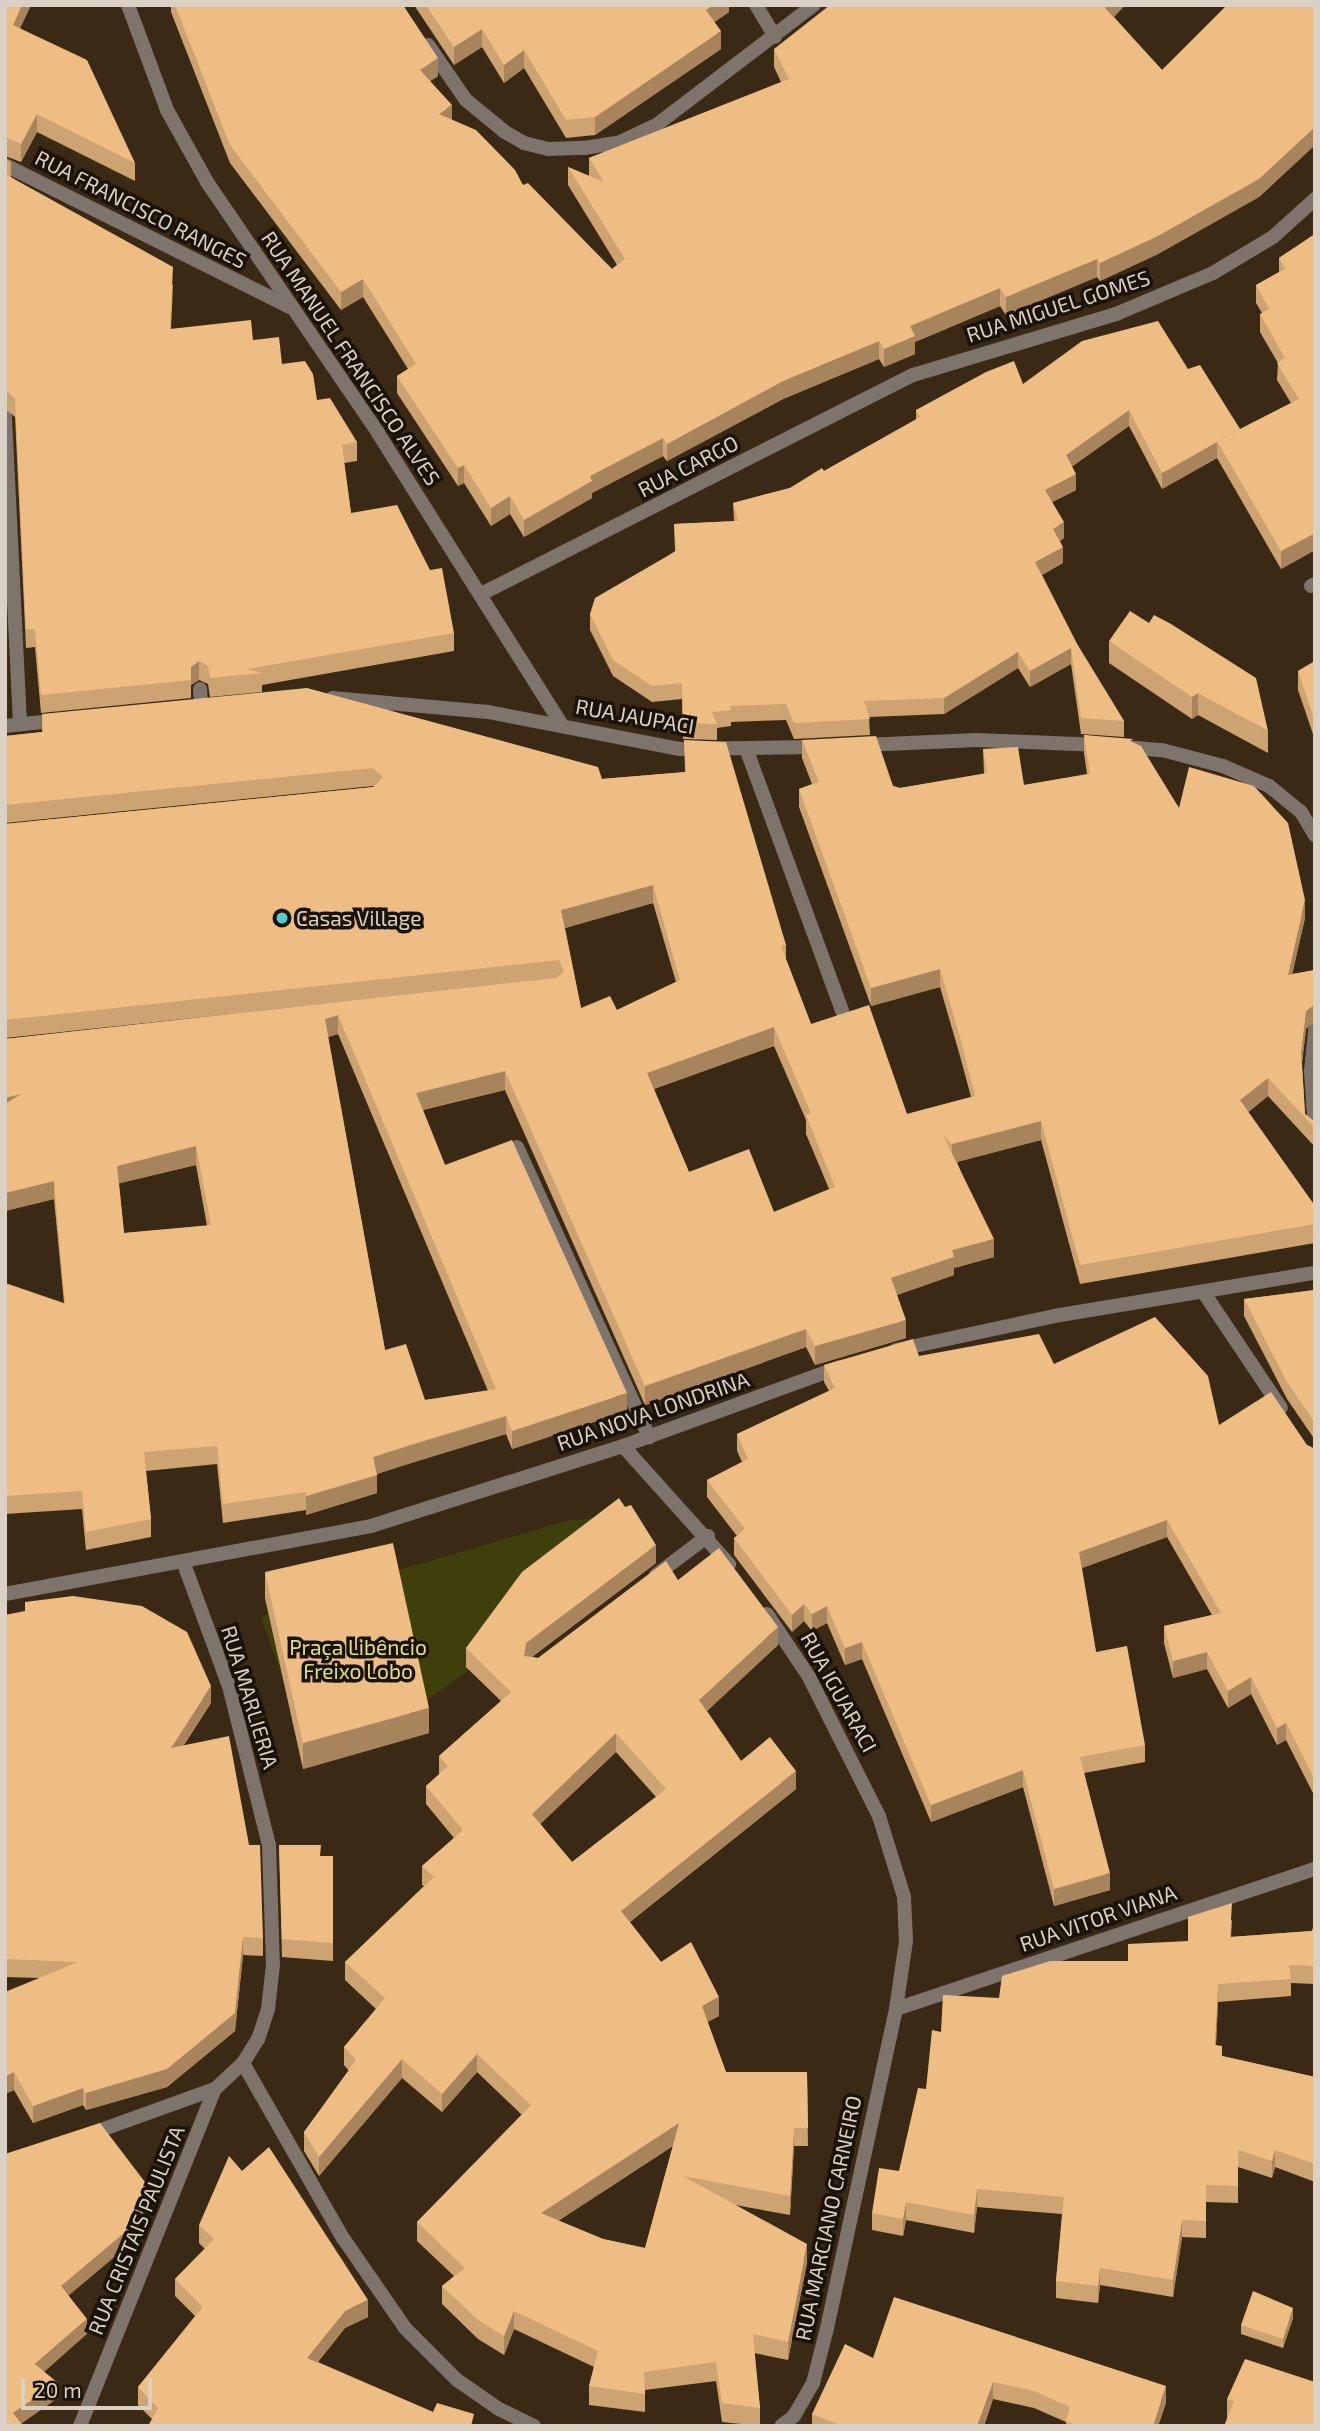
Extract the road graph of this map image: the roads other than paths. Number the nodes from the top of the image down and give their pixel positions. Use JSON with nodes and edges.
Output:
{"nodes":[{"id":1,"x":128,"y":5,"type":"edge"},
{"id":2,"x":755,"y":5,"type":"edge"},
{"id":3,"x":814,"y":5,"type":"edge"},
{"id":4,"x":422,"y":36,"type":"edge"},
{"id":5,"x":775,"y":37,"type":"junction"},
{"id":6,"x":5,"y":164,"type":"edge"},
{"id":7,"x":1315,"y":199,"type":"edge"},
{"id":8,"x":295,"y":310,"type":"junction"},
{"id":9,"x":914,"y":375,"type":"joint"},
{"id":10,"x":5,"y":416,"type":"edge"},
{"id":11,"x":481,"y":594,"type":"junction"},
{"id":12,"x":200,"y":689,"type":"dead end"},
{"id":13,"x":320,"y":698,"type":"edge"},
{"id":14,"x":201,"y":705,"type":"edge"},
{"id":15,"x":72,"y":719,"type":"edge"},
{"id":16,"x":561,"y":724,"type":"junction"},
{"id":17,"x":12,"y":726,"type":"edge"},
{"id":18,"x":747,"y":751,"type":"junction"},
{"id":19,"x":1315,"y":835,"type":"edge"},
{"id":20,"x":842,"y":1011,"type":"edge"},
{"id":21,"x":1315,"y":1031,"type":"edge"},
{"id":22,"x":1315,"y":1132,"type":"edge"},
{"id":23,"x":517,"y":1147,"type":"edge"},
{"id":24,"x":1315,"y":1273,"type":"edge"},
{"id":25,"x":1204,"y":1293,"type":"junction"},
{"id":26,"x":882,"y":1354,"type":"edge"},
{"id":27,"x":860,"y":1361,"type":"edge"},
{"id":28,"x":1293,"y":1424,"type":"edge"},
{"id":29,"x":649,"y":1437,"type":"junction"},
{"id":30,"x":623,"y":1446,"type":"junction"},
{"id":31,"x":708,"y":1536,"type":"junction"},
{"id":32,"x":184,"y":1564,"type":"junction"},
{"id":33,"x":741,"y":1579,"type":"edge"},
{"id":34,"x":642,"y":1586,"type":"edge"},
{"id":35,"x":5,"y":1594,"type":"edge"},
{"id":36,"x":757,"y":1600,"type":"edge"},
{"id":37,"x":1315,"y":1869,"type":"edge"},
{"id":38,"x":896,"y":2009,"type":"junction"},
{"id":39,"x":243,"y":2063,"type":"junction"},
{"id":40,"x":215,"y":2089,"type":"junction"},
{"id":41,"x":67,"y":2141,"type":"edge"},
{"id":42,"x":80,"y":2426,"type":"edge"},
{"id":43,"x":534,"y":2426,"type":"edge"},
{"id":44,"x":781,"y":2426,"type":"edge"}],
"edges":[{"from":1,"to":8,"type":"street","name":"RUA MANUEL FRANCISCO ALVES"},
{"from":2,"to":5,"type":"street"},
{"from":3,"to":5,"type":"street"},
{"from":4,"to":5,"type":"street"},
{"from":6,"to":8,"type":"street","name":"RUA FRANCISCO RANGES"},
{"from":7,"to":9,"type":"street","name":"RUA MIGUEL GOMES"},
{"from":8,"to":11,"type":"street","name":"RUA MANUEL FRANCISCO ALVES"},
{"from":9,"to":11,"type":"street","name":"RUA CARGO"},
{"from":10,"to":17,"type":"street"},
{"from":11,"to":16,"type":"street","name":"RUA MANUEL FRANCISCO ALVES"},
{"from":12,"to":14,"type":"street"},
{"from":13,"to":16,"type":"street","name":"RUA JAUPACI"},
{"from":15,"to":17,"type":"street"},
{"from":16,"to":18,"type":"street","name":"RUA JAUPACI"},
{"from":18,"to":19,"type":"street","name":"RUA JAUPACI"},
{"from":18,"to":20,"type":"street"},
{"from":21,"to":22,"type":"street"},
{"from":23,"to":29,"type":"street"},
{"from":24,"to":25,"type":"street"},
{"from":25,"to":26,"type":"street"},
{"from":25,"to":28,"type":"street"},
{"from":27,"to":29,"type":"street","name":"RUA NOVA LONDRINA"},
{"from":29,"to":30,"type":"street","name":"RUA NOVA LONDRINA"},
{"from":30,"to":31,"type":"street"},
{"from":30,"to":32,"type":"street","name":"RUA NOVA LONDRINA"},
{"from":31,"to":33,"type":"street"},
{"from":31,"to":34,"type":"street"},
{"from":32,"to":35,"type":"street","name":"RUA NOVA LONDRINA"},
{"from":32,"to":39,"type":"street","name":"RUA MARLIERIA"},
{"from":36,"to":38,"type":"street","name":"RUA IGUARACI"},
{"from":37,"to":38,"type":"street","name":"RUA VITOR VIANA"},
{"from":38,"to":44,"type":"street","name":"RUA MARCIANO CARNEIRO"},
{"from":39,"to":40,"type":"street"},
{"from":39,"to":43,"type":"street"},
{"from":40,"to":41,"type":"street"},
{"from":40,"to":42,"type":"street","name":"RUA CRISTAIS PAULISTA"}]}
